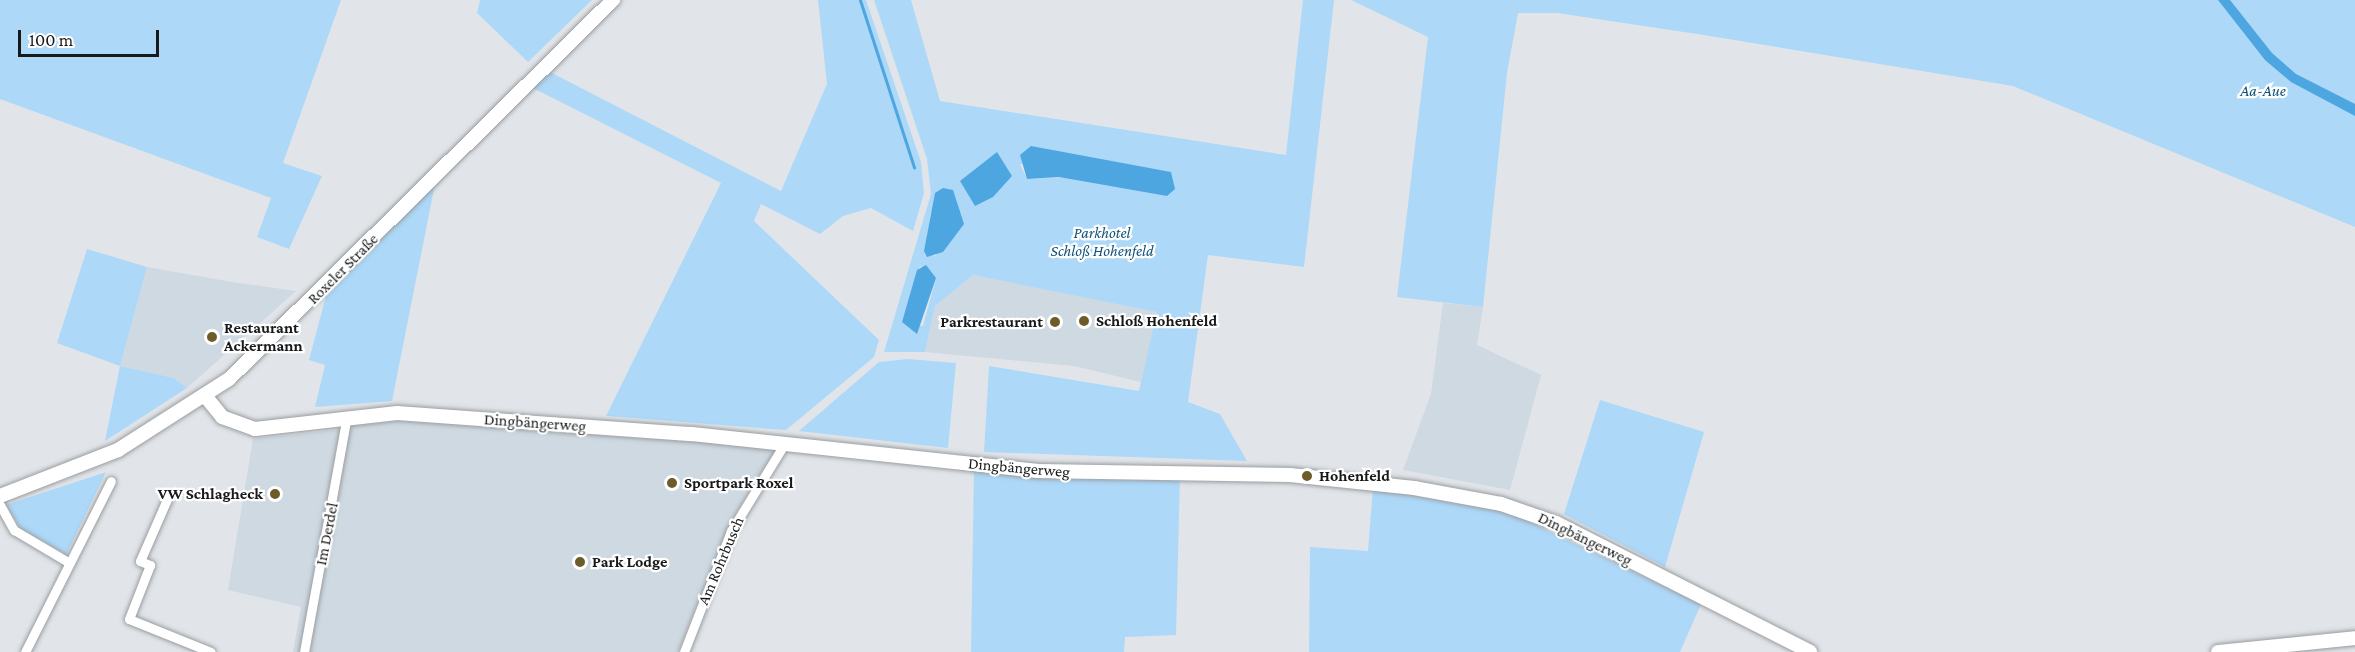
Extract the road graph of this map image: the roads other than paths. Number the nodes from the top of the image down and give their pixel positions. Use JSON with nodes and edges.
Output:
{"nodes":[{"id":1,"x":613,"y":0,"type":"edge"},
{"id":2,"x":206,"y":397,"type":"junction"},
{"id":3,"x":347,"y":416,"type":"junction"},
{"id":4,"x":784,"y":443,"type":"junction"},
{"id":5,"x":111,"y":481,"type":"dead end"},
{"id":6,"x":0,"y":496,"type":"edge"},
{"id":7,"x":168,"y":496,"type":"dead end"},
{"id":8,"x":0,"y":505,"type":"edge"},
{"id":9,"x":68,"y":562,"type":"junction"},
{"id":10,"x":2355,"y":638,"type":"edge"},
{"id":11,"x":182,"y":647,"type":"edge"},
{"id":12,"x":25,"y":652,"type":"edge"},
{"id":13,"x":211,"y":652,"type":"edge"},
{"id":14,"x":304,"y":652,"type":"edge"},
{"id":15,"x":684,"y":652,"type":"edge"},
{"id":16,"x":1810,"y":652,"type":"edge"},
{"id":17,"x":2218,"y":652,"type":"edge"}],
"edges":[{"from":1,"to":2,"type":"main road","name":"Roxeler Straße"},
{"from":2,"to":3,"type":"main road","name":"Dingbängerweg"},
{"from":2,"to":6,"type":"main road","name":"Roxeler Straße"},
{"from":3,"to":4,"type":"main road","name":"Dingbängerweg"},
{"from":3,"to":14,"type":"street","name":"Im Derdel"},
{"from":4,"to":15,"type":"street","name":"Am Rohrbusch"},
{"from":4,"to":16,"type":"main road","name":"Dingbängerweg"},
{"from":5,"to":9,"type":"street"},
{"from":7,"to":11,"type":"street"},
{"from":8,"to":9,"type":"street"},
{"from":9,"to":12,"type":"street"},
{"from":10,"to":17,"type":"main road"},
{"from":11,"to":13,"type":"street"}]}
